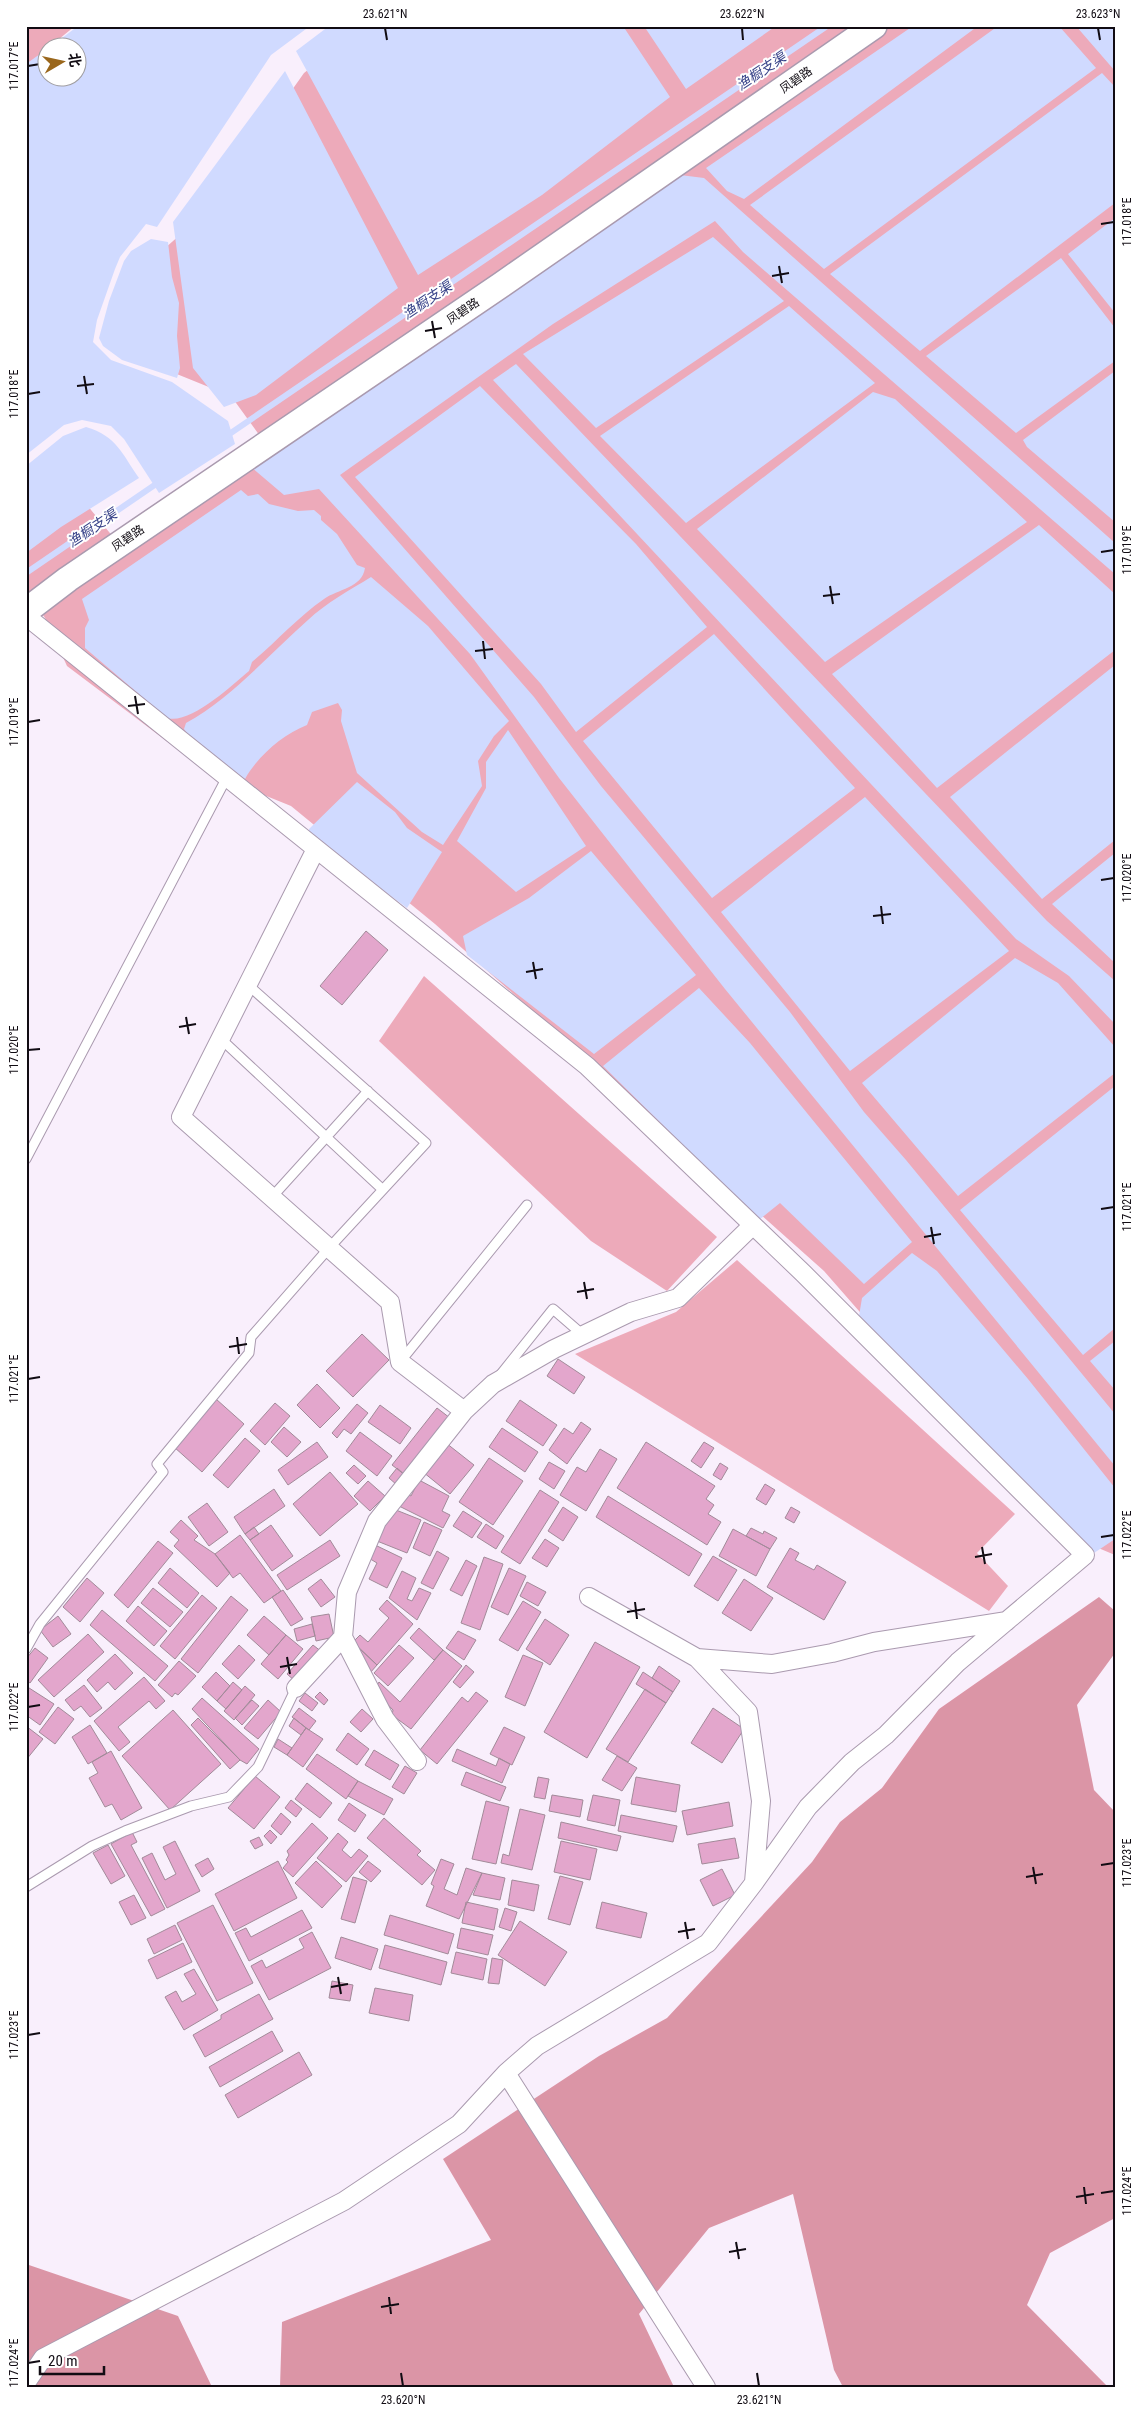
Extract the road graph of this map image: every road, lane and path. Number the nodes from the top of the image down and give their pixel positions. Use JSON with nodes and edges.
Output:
{"nodes":[{"id":1,"x":874,"y":26,"type":"edge"},
{"id":2,"x":26,"y":611,"type":"edge"},
{"id":3,"x":26,"y":616,"type":"edge"},
{"id":4,"x":227,"y":777,"type":"junction"},
{"id":5,"x":316,"y":849,"type":"junction"},
{"id":6,"x":248,"y":985,"type":"junction"},
{"id":7,"x":221,"y":1039,"type":"junction"},
{"id":8,"x":368,"y":1091,"type":"junction"},
{"id":9,"x":326,"y":1137,"type":"junction"},
{"id":10,"x":26,"y":1159,"type":"edge"},
{"id":11,"x":382,"y":1189,"type":"junction"},
{"id":12,"x":272,"y":1197,"type":"junction"},
{"id":13,"x":527,"y":1205,"type":"dead end"},
{"id":14,"x":752,"y":1226,"type":"junction"},
{"id":15,"x":329,"y":1248,"type":"junction"},
{"id":16,"x":583,"y":1335,"type":"junction"},
{"id":17,"x":400,"y":1362,"type":"junction"},
{"id":18,"x":493,"y":1384,"type":"junction"},
{"id":19,"x":464,"y":1411,"type":"junction"},
{"id":20,"x":589,"y":1597,"type":"dead end"},
{"id":21,"x":1008,"y":1621,"type":"junction"},
{"id":22,"x":342,"y":1637,"type":"junction"},
{"id":23,"x":26,"y":1649,"type":"edge"},
{"id":24,"x":697,"y":1658,"type":"junction"},
{"id":25,"x":296,"y":1688,"type":"joint"},
{"id":26,"x":417,"y":1761,"type":"dead end"},
{"id":27,"x":754,"y":1883,"type":"junction"},
{"id":28,"x":26,"y":1887,"type":"edge"},
{"id":29,"x":506,"y":2073,"type":"junction"},
{"id":30,"x":26,"y":2383,"type":"edge"},
{"id":31,"x":706,"y":2387,"type":"edge"}],
"edges":[{"from":1,"to":2,"type":"main road","name":"凤碧路"},
{"from":3,"to":4,"type":"street"},
{"from":4,"to":5,"type":"street"},
{"from":4,"to":10,"type":"lane"},
{"from":5,"to":6,"type":"street"},
{"from":5,"to":14,"type":"street"},
{"from":6,"to":7,"type":"street"},
{"from":6,"to":8,"type":"lane"},
{"from":7,"to":9,"type":"lane"},
{"from":7,"to":12,"type":"street"},
{"from":8,"to":9,"type":"lane"},
{"from":8,"to":11,"type":"lane"},
{"from":9,"to":11,"type":"lane"},
{"from":9,"to":12,"type":"lane"},
{"from":11,"to":15,"type":"lane"},
{"from":12,"to":15,"type":"street"},
{"from":13,"to":17,"type":"lane"},
{"from":14,"to":16,"type":"street"},
{"from":14,"to":21,"type":"street"},
{"from":15,"to":17,"type":"street"},
{"from":15,"to":23,"type":"lane"},
{"from":16,"to":18,"type":"street"},
{"from":16,"to":18,"type":"lane"},
{"from":17,"to":19,"type":"street"},
{"from":18,"to":19,"type":"street"},
{"from":19,"to":22,"type":"street"},
{"from":20,"to":24,"type":"street"},
{"from":21,"to":24,"type":"street"},
{"from":21,"to":27,"type":"street"},
{"from":22,"to":25,"type":"street"},
{"from":22,"to":26,"type":"street"},
{"from":24,"to":27,"type":"street"},
{"from":25,"to":28,"type":"lane"},
{"from":27,"to":29,"type":"street"},
{"from":29,"to":30,"type":"street"},
{"from":29,"to":31,"type":"street"}]}
